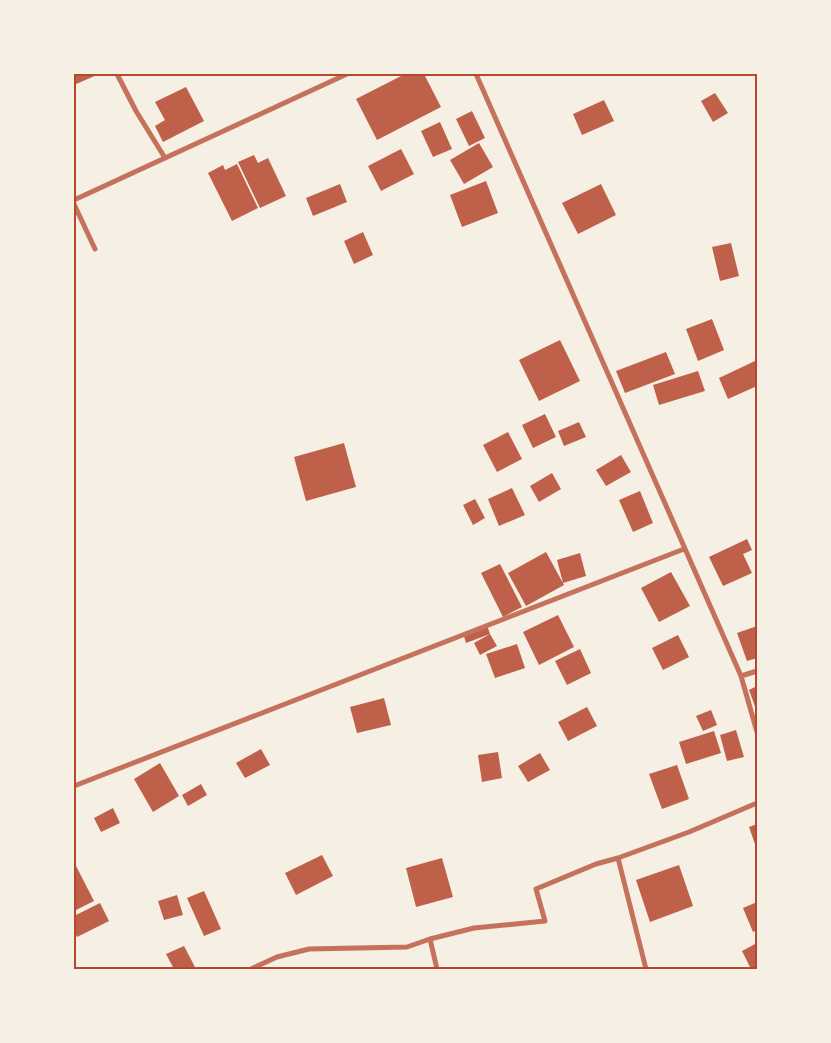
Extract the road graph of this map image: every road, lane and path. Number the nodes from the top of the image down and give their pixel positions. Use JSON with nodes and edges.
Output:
{"nodes":[{"id":1,"x":117,"y":74,"type":"edge"},
{"id":2,"x":347,"y":74,"type":"edge"},
{"id":3,"x":476,"y":74,"type":"edge"},
{"id":4,"x":165,"y":158,"type":"junction"},
{"id":5,"x":74,"y":200,"type":"edge"},
{"id":6,"x":74,"y":204,"type":"edge"},
{"id":7,"x":95,"y":249,"type":"dead end"},
{"id":8,"x":684,"y":549,"type":"junction"},
{"id":9,"x":757,"y":671,"type":"edge"},
{"id":10,"x":741,"y":676,"type":"junction"},
{"id":11,"x":757,"y":732,"type":"edge"},
{"id":12,"x":74,"y":786,"type":"edge"},
{"id":13,"x":757,"y":803,"type":"edge"},
{"id":14,"x":618,"y":858,"type":"junction"},
{"id":15,"x":430,"y":939,"type":"junction"},
{"id":16,"x":251,"y":969,"type":"edge"},
{"id":17,"x":437,"y":969,"type":"edge"},
{"id":18,"x":646,"y":969,"type":"edge"}],
"edges":[{"from":1,"to":4,"type":"street"},
{"from":2,"to":4,"type":"street"},
{"from":3,"to":8,"type":"street"},
{"from":4,"to":5,"type":"street"},
{"from":6,"to":7,"type":"street"},
{"from":8,"to":10,"type":"street"},
{"from":8,"to":12,"type":"street"},
{"from":9,"to":10,"type":"street"},
{"from":10,"to":11,"type":"street"},
{"from":13,"to":14,"type":"street"},
{"from":14,"to":15,"type":"street"},
{"from":14,"to":18,"type":"street"},
{"from":15,"to":16,"type":"street"},
{"from":15,"to":17,"type":"street"}]}
